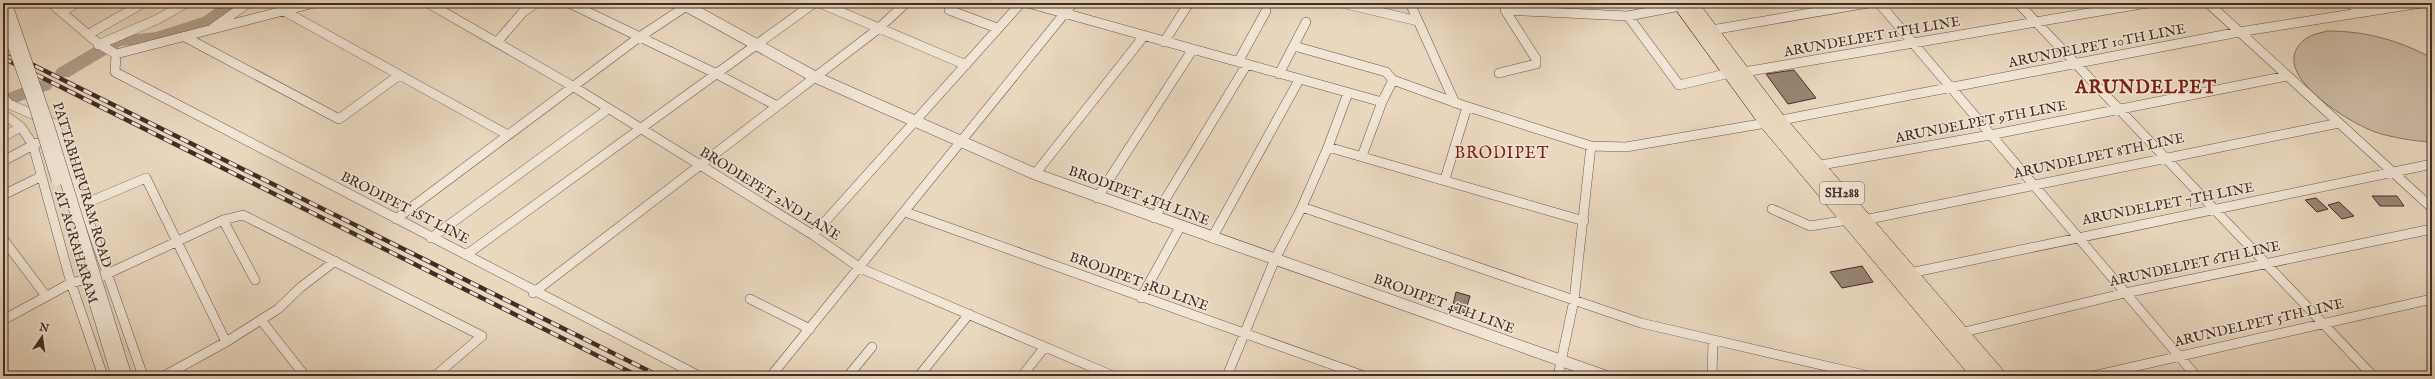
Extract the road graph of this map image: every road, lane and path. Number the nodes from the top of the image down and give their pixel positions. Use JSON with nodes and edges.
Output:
{"nodes":[{"id":1,"x":6,"y":3,"type":"edge"},
{"id":2,"x":51,"y":3,"type":"edge"},
{"id":3,"x":77,"y":3,"type":"edge"},
{"id":4,"x":143,"y":3,"type":"edge"},
{"id":5,"x":186,"y":3,"type":"edge"},
{"id":6,"x":248,"y":3,"type":"edge"},
{"id":7,"x":428,"y":3,"type":"edge"},
{"id":8,"x":536,"y":3,"type":"edge"},
{"id":9,"x":568,"y":3,"type":"edge"},
{"id":10,"x":814,"y":3,"type":"edge"},
{"id":11,"x":820,"y":3,"type":"edge"},
{"id":12,"x":906,"y":3,"type":"edge"},
{"id":13,"x":1021,"y":3,"type":"edge"},
{"id":14,"x":1028,"y":3,"type":"edge"},
{"id":15,"x":1073,"y":3,"type":"edge"},
{"id":16,"x":1189,"y":3,"type":"edge"},
{"id":17,"x":1342,"y":3,"type":"edge"},
{"id":18,"x":1410,"y":3,"type":"edge"},
{"id":19,"x":1499,"y":3,"type":"edge"},
{"id":20,"x":1868,"y":3,"type":"edge"},
{"id":21,"x":1879,"y":3,"type":"edge"},
{"id":22,"x":2018,"y":3,"type":"edge"},
{"id":23,"x":2147,"y":3,"type":"edge"},
{"id":24,"x":2208,"y":3,"type":"edge"},
{"id":25,"x":2350,"y":3,"type":"edge"},
{"id":26,"x":2372,"y":3,"type":"edge"},
{"id":27,"x":2421,"y":3,"type":"edge"},
{"id":28,"x":310,"y":4,"type":"edge"},
{"id":29,"x":686,"y":4,"type":"edge"},
{"id":30,"x":1683,"y":4,"type":"edge"},
{"id":31,"x":2397,"y":5,"type":"edge"},
{"id":32,"x":949,"y":10,"type":"dead end"},
{"id":33,"x":1505,"y":10,"type":"junction"},
{"id":34,"x":2380,"y":10,"type":"junction"},
{"id":35,"x":62,"y":11,"type":"junction"},
{"id":36,"x":284,"y":11,"type":"junction"},
{"id":37,"x":1266,"y":11,"type":"dead end"},
{"id":38,"x":1065,"y":13,"type":"junction"},
{"id":39,"x":2362,"y":13,"type":"junction"},
{"id":40,"x":1628,"y":16,"type":"junction"},
{"id":41,"x":3,"y":17,"type":"edge"},
{"id":42,"x":1418,"y":21,"type":"junction"},
{"id":43,"x":2035,"y":21,"type":"junction"},
{"id":44,"x":1306,"y":22,"type":"dead end"},
{"id":45,"x":997,"y":28,"type":"junction"},
{"id":46,"x":878,"y":29,"type":"junction"},
{"id":47,"x":1706,"y":31,"type":"junction"},
{"id":48,"x":207,"y":32,"type":"junction"},
{"id":49,"x":2240,"y":32,"type":"junction"},
{"id":50,"x":89,"y":34,"type":"junction"},
{"id":51,"x":1144,"y":36,"type":"junction"},
{"id":52,"x":185,"y":37,"type":"junction"},
{"id":53,"x":638,"y":38,"type":"junction"},
{"id":54,"x":497,"y":42,"type":"junction"},
{"id":55,"x":1164,"y":42,"type":"junction"},
{"id":56,"x":1912,"y":43,"type":"junction"},
{"id":57,"x":756,"y":45,"type":"junction"},
{"id":58,"x":1294,"y":46,"type":"junction"},
{"id":59,"x":106,"y":49,"type":"junction"},
{"id":60,"x":1193,"y":49,"type":"junction"},
{"id":61,"x":1243,"y":63,"type":"junction"},
{"id":62,"x":2075,"y":64,"type":"junction"},
{"id":63,"x":966,"y":65,"type":"junction"},
{"id":64,"x":1500,"y":73,"type":"dead end"},
{"id":65,"x":1737,"y":73,"type":"junction"},
{"id":66,"x":717,"y":74,"type":"junction"},
{"id":67,"x":1279,"y":74,"type":"junction"},
{"id":68,"x":398,"y":76,"type":"junction"},
{"id":69,"x":2287,"y":76,"type":"junction"},
{"id":70,"x":815,"y":77,"type":"junction"},
{"id":71,"x":1299,"y":80,"type":"junction"},
{"id":72,"x":1393,"y":80,"type":"junction"},
{"id":73,"x":574,"y":87,"type":"junction"},
{"id":74,"x":1950,"y":87,"type":"junction"},
{"id":75,"x":1348,"y":94,"type":"junction"},
{"id":76,"x":5,"y":100,"type":"edge"},
{"id":77,"x":1382,"y":102,"type":"junction"},
{"id":78,"x":1455,"y":103,"type":"junction"},
{"id":79,"x":777,"y":106,"type":"junction"},
{"id":80,"x":1467,"y":107,"type":"junction"},
{"id":81,"x":608,"y":108,"type":"junction"},
{"id":82,"x":2118,"y":108,"type":"junction"},
{"id":83,"x":3,"y":114,"type":"edge"},
{"id":84,"x":1773,"y":121,"type":"junction"},
{"id":85,"x":915,"y":122,"type":"junction"},
{"id":86,"x":2339,"y":123,"type":"junction"},
{"id":87,"x":21,"y":127,"type":"junction"},
{"id":88,"x":639,"y":129,"type":"junction"},
{"id":89,"x":58,"y":134,"type":"junction"},
{"id":90,"x":508,"y":135,"type":"junction"},
{"id":91,"x":1990,"y":135,"type":"junction"},
{"id":92,"x":3,"y":138,"type":"edge"},
{"id":93,"x":961,"y":142,"type":"junction"},
{"id":94,"x":33,"y":145,"type":"junction"},
{"id":95,"x":1591,"y":146,"type":"junction"},
{"id":96,"x":1328,"y":147,"type":"junction"},
{"id":97,"x":1362,"y":156,"type":"junction"},
{"id":98,"x":2165,"y":157,"type":"junction"},
{"id":99,"x":3,"y":161,"type":"edge"},
{"id":100,"x":2432,"y":164,"type":"edge"},
{"id":101,"x":699,"y":165,"type":"junction"},
{"id":102,"x":1821,"y":166,"type":"junction"},
{"id":103,"x":2392,"y":171,"type":"junction"},
{"id":104,"x":1035,"y":174,"type":"junction"},
{"id":105,"x":40,"y":177,"type":"junction"},
{"id":106,"x":1445,"y":179,"type":"junction"},
{"id":107,"x":2032,"y":184,"type":"junction"},
{"id":108,"x":3,"y":195,"type":"edge"},
{"id":109,"x":1097,"y":198,"type":"junction"},
{"id":110,"x":84,"y":204,"type":"junction"},
{"id":111,"x":1302,"y":207,"type":"junction"},
{"id":112,"x":2432,"y":208,"type":"edge"},
{"id":113,"x":1772,"y":209,"type":"dead end"},
{"id":114,"x":2213,"y":209,"type":"junction"},
{"id":115,"x":905,"y":212,"type":"junction"},
{"id":116,"x":1154,"y":218,"type":"junction"},
{"id":117,"x":396,"y":219,"type":"junction"},
{"id":118,"x":222,"y":220,"type":"junction"},
{"id":119,"x":1848,"y":220,"type":"junction"},
{"id":120,"x":1864,"y":220,"type":"junction"},
{"id":121,"x":1584,"y":221,"type":"junction"},
{"id":122,"x":1180,"y":227,"type":"junction"},
{"id":123,"x":2432,"y":229,"type":"edge"},
{"id":124,"x":813,"y":235,"type":"junction"},
{"id":125,"x":2076,"y":237,"type":"junction"},
{"id":126,"x":430,"y":238,"type":"junction"},
{"id":127,"x":1212,"y":238,"type":"junction"},
{"id":128,"x":3,"y":239,"type":"edge"},
{"id":129,"x":177,"y":242,"type":"junction"},
{"id":130,"x":466,"y":255,"type":"junction"},
{"id":131,"x":1275,"y":259,"type":"junction"},
{"id":132,"x":336,"y":261,"type":"junction"},
{"id":133,"x":2265,"y":263,"type":"junction"},
{"id":134,"x":860,"y":268,"type":"junction"},
{"id":135,"x":1910,"y":273,"type":"junction"},
{"id":136,"x":107,"y":274,"type":"junction"},
{"id":137,"x":254,"y":280,"type":"dead end"},
{"id":138,"x":72,"y":283,"type":"junction"},
{"id":139,"x":533,"y":293,"type":"junction"},
{"id":140,"x":2125,"y":293,"type":"junction"},
{"id":141,"x":46,"y":296,"type":"junction"},
{"id":142,"x":750,"y":298,"type":"dead end"},
{"id":143,"x":1141,"y":298,"type":"junction"},
{"id":144,"x":2432,"y":299,"type":"edge"},
{"id":145,"x":1574,"y":300,"type":"junction"},
{"id":146,"x":969,"y":314,"type":"junction"},
{"id":147,"x":3,"y":320,"type":"edge"},
{"id":148,"x":261,"y":320,"type":"junction"},
{"id":149,"x":2322,"y":323,"type":"junction"},
{"id":150,"x":810,"y":329,"type":"junction"},
{"id":151,"x":1964,"y":332,"type":"junction"},
{"id":152,"x":1244,"y":334,"type":"junction"},
{"id":153,"x":1713,"y":340,"type":"junction"},
{"id":154,"x":226,"y":342,"type":"junction"},
{"id":155,"x":872,"y":348,"type":"dead end"},
{"id":156,"x":1044,"y":348,"type":"junction"},
{"id":157,"x":2178,"y":355,"type":"junction"},
{"id":158,"x":1562,"y":362,"type":"junction"},
{"id":159,"x":103,"y":376,"type":"edge"},
{"id":160,"x":117,"y":376,"type":"edge"},
{"id":161,"x":126,"y":376,"type":"edge"},
{"id":162,"x":143,"y":376,"type":"edge"},
{"id":163,"x":164,"y":376,"type":"edge"},
{"id":164,"x":305,"y":376,"type":"edge"},
{"id":165,"x":436,"y":376,"type":"edge"},
{"id":166,"x":699,"y":376,"type":"edge"},
{"id":167,"x":772,"y":376,"type":"edge"},
{"id":168,"x":848,"y":376,"type":"edge"},
{"id":169,"x":919,"y":376,"type":"edge"},
{"id":170,"x":1022,"y":376,"type":"edge"},
{"id":171,"x":1113,"y":376,"type":"edge"},
{"id":172,"x":1227,"y":376,"type":"edge"},
{"id":173,"x":1364,"y":376,"type":"edge"},
{"id":174,"x":1558,"y":376,"type":"edge"},
{"id":175,"x":1605,"y":376,"type":"edge"},
{"id":176,"x":1712,"y":376,"type":"edge"},
{"id":177,"x":1870,"y":376,"type":"edge"},
{"id":178,"x":1980,"y":376,"type":"edge"},
{"id":179,"x":2000,"y":376,"type":"edge"},
{"id":180,"x":2093,"y":376,"type":"edge"},
{"id":181,"x":2196,"y":376,"type":"edge"},
{"id":182,"x":2373,"y":376,"type":"edge"}],
"edges":[{"from":1,"to":161,"type":"street","name":"PATTABHIPURAM ROAD","bridge":true},
{"from":2,"to":35,"type":"street"},
{"from":3,"to":35,"type":"street"},
{"from":4,"to":50,"type":"street"},
{"from":5,"to":59,"type":"street"},
{"from":6,"to":48,"type":"street"},
{"from":7,"to":54,"type":"street","name":"BRODIEPET 2ND LANE"},
{"from":8,"to":54,"type":"street"},
{"from":9,"to":53,"type":"street"},
{"from":10,"to":57,"type":"street"},
{"from":11,"to":46,"type":"street"},
{"from":12,"to":46,"type":"street"},
{"from":13,"to":45,"type":"street"},
{"from":14,"to":38,"type":"street"},
{"from":15,"to":38,"type":"street"},
{"from":16,"to":55,"type":"street"},
{"from":17,"to":42,"type":"street"},
{"from":18,"to":42,"type":"street"},
{"from":19,"to":33,"type":"street"},
{"from":20,"to":47,"type":"street"},
{"from":21,"to":56,"type":"street"},
{"from":22,"to":43,"type":"street"},
{"from":23,"to":43,"type":"street","name":"ARUNDELPET 11TH LINE"},
{"from":24,"to":49,"type":"street"},
{"from":25,"to":39,"type":"street"},
{"from":26,"to":34,"type":"street"},
{"from":27,"to":31,"type":"street","name":"ARUNDELPET 10TH LINE"},
{"from":28,"to":36,"type":"street"},
{"from":29,"to":53,"type":"street"},
{"from":29,"to":57,"type":"street","name":"BRODIPET 4TH LINE"},
{"from":30,"to":40,"type":"street"},
{"from":30,"to":47,"type":"main road","number":"SH288"},
{"from":31,"to":34,"type":"street","name":"ARUNDELPET 10TH LINE"},
{"from":32,"to":45,"type":"street"},
{"from":33,"to":40,"type":"street"},
{"from":33,"to":64,"type":"street"},
{"from":34,"to":39,"type":"street","name":"ARUNDELPET 10TH LINE"},
{"from":35,"to":50,"type":"street"},
{"from":36,"to":48,"type":"street"},
{"from":36,"to":68,"type":"street"},
{"from":37,"to":61,"type":"street"},
{"from":38,"to":51,"type":"street"},
{"from":38,"to":93,"type":"street"},
{"from":39,"to":49,"type":"street","name":"ARUNDELPET 10TH LINE"},
{"from":40,"to":65,"type":"street","name":"ARUNDELPET 11TH LINE"},
{"from":41,"to":160,"type":"street","name":"PATTABHIPURAM ROAD","bridge":true},
{"from":42,"to":78,"type":"street"},
{"from":43,"to":56,"type":"street","name":"ARUNDELPET 11TH LINE"},
{"from":43,"to":62,"type":"street"},
{"from":44,"to":58,"type":"street"},
{"from":45,"to":63,"type":"street"},
{"from":46,"to":63,"type":"street"},
{"from":46,"to":70,"type":"street"},
{"from":47,"to":65,"type":"main road","number":"SH288"},
{"from":48,"to":52,"type":"street"},
{"from":49,"to":62,"type":"street","name":"ARUNDELPET 10TH LINE"},
{"from":49,"to":69,"type":"street"},
{"from":50,"to":59,"type":"street"},
{"from":51,"to":55,"type":"street"},
{"from":51,"to":104,"type":"street"},
{"from":52,"to":59,"type":"street"},
{"from":52,"to":68,"type":"street"},
{"from":53,"to":66,"type":"street"},
{"from":53,"to":73,"type":"street"},
{"from":54,"to":73,"type":"street","name":"BRODIEPET 2ND LANE"},
{"from":55,"to":60,"type":"street"},
{"from":56,"to":65,"type":"street","name":"ARUNDELPET 11TH LINE"},
{"from":56,"to":74,"type":"street"},
{"from":57,"to":66,"type":"street"},
{"from":57,"to":70,"type":"street","name":"BRODIPET 4TH LINE"},
{"from":58,"to":67,"type":"street"},
{"from":58,"to":72,"type":"street","name":"ARUNDELPET 10TH LINE"},
{"from":59,"to":117,"type":"street","name":"BRODIPET 1ST LINE"},
{"from":60,"to":61,"type":"street"},
{"from":60,"to":109,"type":"street"},
{"from":61,"to":67,"type":"street"},
{"from":61,"to":116,"type":"street"},
{"from":62,"to":74,"type":"street","name":"ARUNDELPET 10TH LINE"},
{"from":62,"to":82,"type":"street"},
{"from":63,"to":85,"type":"street"},
{"from":65,"to":84,"type":"main road","number":"SH288"},
{"from":66,"to":79,"type":"street"},
{"from":66,"to":88,"type":"street"},
{"from":67,"to":71,"type":"street"},
{"from":68,"to":90,"type":"street"},
{"from":69,"to":82,"type":"street","name":"ARUNDELPET 9TH LINE"},
{"from":69,"to":86,"type":"street"},
{"from":70,"to":79,"type":"street"},
{"from":70,"to":85,"type":"street","name":"BRODIPET 4TH LINE"},
{"from":71,"to":75,"type":"street"},
{"from":71,"to":127,"type":"street"},
{"from":72,"to":77,"type":"street"},
{"from":72,"to":78,"type":"street","name":"ARUNDELPET 10TH LINE"},
{"from":73,"to":81,"type":"street","name":"BRODIEPET 2ND LANE"},
{"from":73,"to":90,"type":"street"},
{"from":74,"to":84,"type":"street","name":"ARUNDELPET 10TH LINE"},
{"from":74,"to":91,"type":"street"},
{"from":75,"to":77,"type":"street"},
{"from":75,"to":96,"type":"street"},
{"from":76,"to":89,"type":"street"},
{"from":77,"to":97,"type":"street"},
{"from":78,"to":80,"type":"street","name":"ARUNDELPET 10TH LINE"},
{"from":79,"to":101,"type":"street"},
{"from":80,"to":95,"type":"street","name":"ARUNDELPET 10TH LINE"},
{"from":80,"to":106,"type":"street"},
{"from":81,"to":88,"type":"street","name":"BRODIEPET 2ND LANE"},
{"from":81,"to":126,"type":"street"},
{"from":82,"to":91,"type":"street","name":"ARUNDELPET 9TH LINE"},
{"from":82,"to":98,"type":"street"},
{"from":83,"to":87,"type":"street"},
{"from":84,"to":95,"type":"street","name":"ARUNDELPET 10TH LINE"},
{"from":84,"to":102,"type":"main road","number":"SH288"},
{"from":84,"to":119,"type":"main road","number":"SH288"},
{"from":85,"to":93,"type":"street","name":"BRODIPET 4TH LINE"},
{"from":85,"to":124,"type":"street"},
{"from":86,"to":98,"type":"street","name":"ARUNDELPET 8TH LINE"},
{"from":86,"to":103,"type":"street"},
{"from":87,"to":92,"type":"street"},
{"from":87,"to":94,"type":"street","name":"AT AGRAHARAM"},
{"from":88,"to":101,"type":"street","name":"BRODIEPET 2ND LANE"},
{"from":88,"to":130,"type":"street"},
{"from":89,"to":94,"type":"street"},
{"from":89,"to":110,"type":"street"},
{"from":90,"to":117,"type":"street"},
{"from":91,"to":102,"type":"street","name":"ARUNDELPET 9TH LINE"},
{"from":91,"to":107,"type":"street"},
{"from":93,"to":104,"type":"street","name":"BRODIPET 4TH LINE"},
{"from":93,"to":115,"type":"street"},
{"from":94,"to":99,"type":"street"},
{"from":94,"to":105,"type":"street","name":"AT AGRAHARAM"},
{"from":95,"to":121,"type":"street"},
{"from":96,"to":97,"type":"street"},
{"from":96,"to":111,"type":"street"},
{"from":97,"to":106,"type":"street"},
{"from":98,"to":107,"type":"street","name":"ARUNDELPET 8TH LINE"},
{"from":98,"to":114,"type":"street"},
{"from":100,"to":103,"type":"street","name":"ARUNDELPET 7TH LINE"},
{"from":101,"to":124,"type":"street","name":"BRODIEPET 2ND LANE"},
{"from":101,"to":139,"type":"street"},
{"from":102,"to":120,"type":"main road","number":"SH288"},
{"from":103,"to":112,"type":"street"},
{"from":103,"to":114,"type":"street","name":"ARUNDELPET 7TH LINE"},
{"from":104,"to":109,"type":"street","name":"BRODIPET 4TH LINE"},
{"from":105,"to":108,"type":"street"},
{"from":105,"to":138,"type":"street","name":"AT AGRAHARAM"},
{"from":106,"to":121,"type":"street"},
{"from":107,"to":120,"type":"street","name":"ARUNDELPET 8TH LINE"},
{"from":107,"to":125,"type":"street"},
{"from":109,"to":116,"type":"street","name":"BRODIPET 4TH LINE"},
{"from":110,"to":129,"type":"street"},
{"from":110,"to":136,"type":"street"},
{"from":111,"to":131,"type":"street"},
{"from":111,"to":145,"type":"street"},
{"from":113,"to":119,"type":"street"},
{"from":114,"to":125,"type":"street","name":"ARUNDELPET 7TH LINE"},
{"from":114,"to":133,"type":"street"},
{"from":115,"to":134,"type":"street"},
{"from":115,"to":143,"type":"street","name":"BRODIPET 3RD LINE"},
{"from":116,"to":122,"type":"street","name":"BRODIPET 4TH LINE"},
{"from":117,"to":126,"type":"street","name":"BRODIPET 1ST LINE"},
{"from":118,"to":129,"type":"street"},
{"from":118,"to":132,"type":"street"},
{"from":118,"to":137,"type":"street"},
{"from":119,"to":178,"type":"main road","number":"SH288"},
{"from":120,"to":135,"type":"main road","number":"SH288"},
{"from":121,"to":145,"type":"street"},
{"from":122,"to":127,"type":"street","name":"BRODIPET 4TH LINE"},
{"from":122,"to":143,"type":"street"},
{"from":123,"to":133,"type":"street","name":"ARUNDELPET 6TH LINE"},
{"from":124,"to":134,"type":"street","name":"BRODIEPET 2ND LANE"},
{"from":125,"to":135,"type":"street","name":"ARUNDELPET 7TH LINE"},
{"from":125,"to":140,"type":"street"},
{"from":126,"to":130,"type":"street","name":"BRODIPET 1ST LINE"},
{"from":127,"to":131,"type":"street","name":"BRODIPET 4TH LINE"},
{"from":128,"to":141,"type":"street"},
{"from":129,"to":136,"type":"street"},
{"from":129,"to":154,"type":"street"},
{"from":130,"to":139,"type":"street","name":"BRODIPET 1ST LINE"},
{"from":131,"to":152,"type":"street"},
{"from":131,"to":158,"type":"street","name":"BRODIPET 4TH LINE"},
{"from":132,"to":148,"type":"street"},
{"from":132,"to":165,"type":"street"},
{"from":133,"to":140,"type":"street","name":"ARUNDELPET 6TH LINE"},
{"from":133,"to":149,"type":"street"},
{"from":134,"to":146,"type":"street","name":"BRODIEPET 2ND LANE"},
{"from":134,"to":150,"type":"street"},
{"from":135,"to":151,"type":"main road","number":"SH288"},
{"from":136,"to":138,"type":"street"},
{"from":136,"to":162,"type":"street"},
{"from":138,"to":141,"type":"street"},
{"from":138,"to":159,"type":"street","name":"AT AGRAHARAM"},
{"from":139,"to":166,"type":"street","name":"BRODIPET 1ST LINE"},
{"from":140,"to":151,"type":"street","name":"ARUNDELPET 6TH LINE"},
{"from":140,"to":157,"type":"street"},
{"from":141,"to":147,"type":"street"},
{"from":142,"to":150,"type":"street"},
{"from":143,"to":152,"type":"street","name":"BRODIPET 3RD LINE"},
{"from":144,"to":149,"type":"street","name":"ARUNDELPET 5TH LINE"},
{"from":145,"to":153,"type":"street"},
{"from":145,"to":158,"type":"street"},
{"from":146,"to":156,"type":"street","name":"BRODIEPET 2ND LANE"},
{"from":146,"to":169,"type":"street"},
{"from":148,"to":154,"type":"street"},
{"from":148,"to":164,"type":"street"},
{"from":149,"to":157,"type":"street","name":"ARUNDELPET 5TH LINE"},
{"from":149,"to":182,"type":"street"},
{"from":150,"to":167,"type":"street"},
{"from":151,"to":179,"type":"main road","number":"SH288"},
{"from":152,"to":172,"type":"street"},
{"from":152,"to":173,"type":"street","name":"BRODIPET 3RD LINE"},
{"from":153,"to":176,"type":"street"},
{"from":153,"to":177,"type":"street"},
{"from":154,"to":163,"type":"street"},
{"from":155,"to":168,"type":"street"},
{"from":156,"to":170,"type":"street"},
{"from":156,"to":171,"type":"street","name":"BRODIEPET 2ND LANE"},
{"from":157,"to":180,"type":"street","name":"ARUNDELPET 5TH LINE"},
{"from":157,"to":181,"type":"street"},
{"from":158,"to":174,"type":"street"},
{"from":158,"to":175,"type":"street","name":"BRODIPET 4TH LINE"}]}
